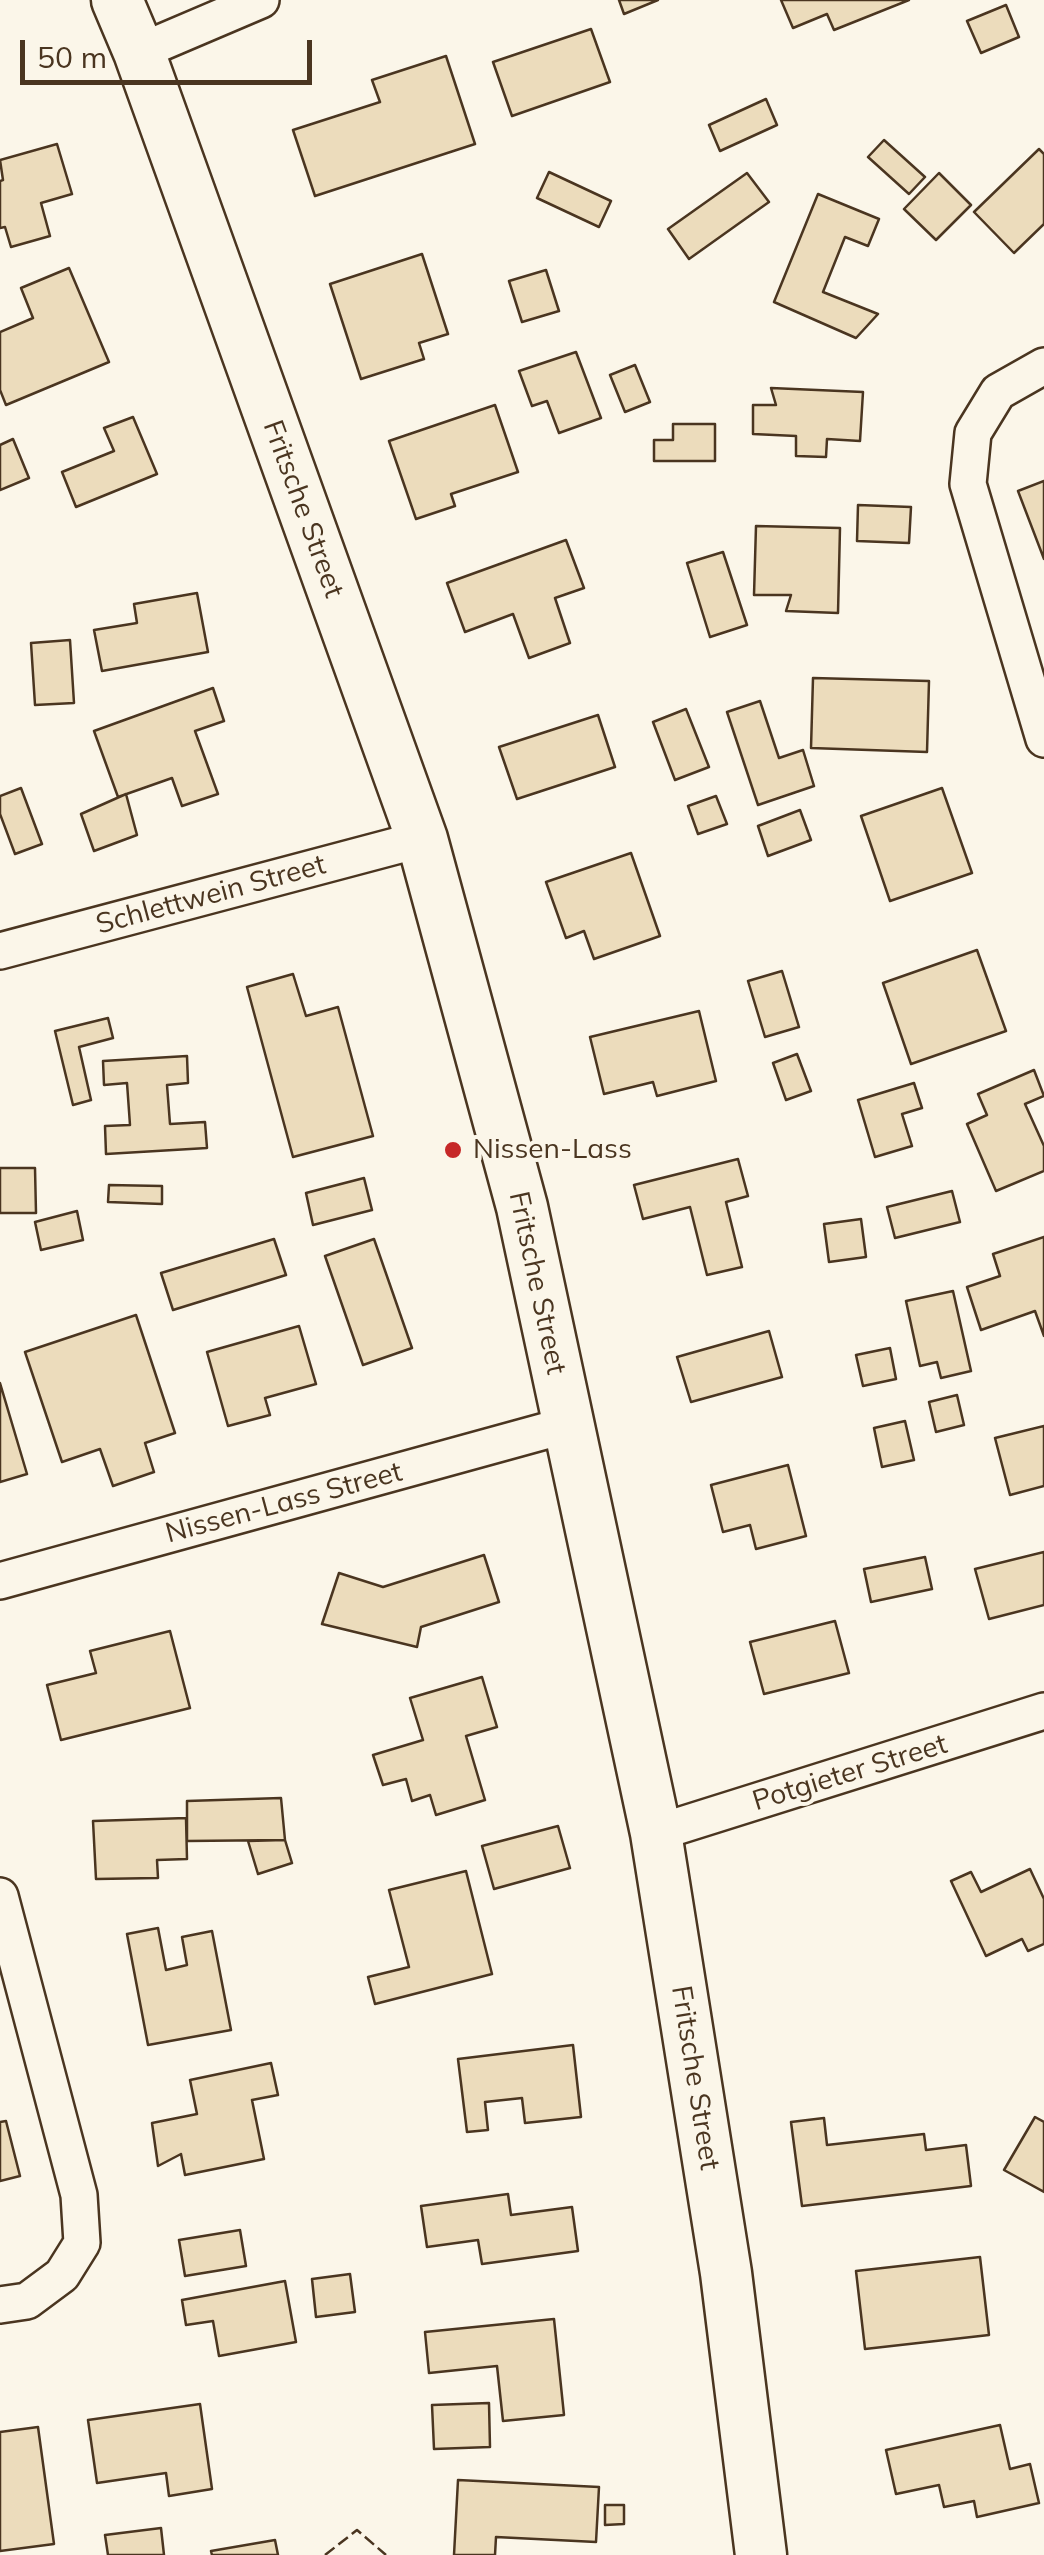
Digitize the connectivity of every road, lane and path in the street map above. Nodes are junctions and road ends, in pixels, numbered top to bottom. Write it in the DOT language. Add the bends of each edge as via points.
graph roads {
  1 [pos="117,0"];
  2 [pos="261,0"];
  3 [pos="139,52"];
  4 [pos="1044,366"];
  5 [pos="1044,740"];
  6 [pos="422,839"];
  7 [pos="0,951"];
  8 [pos="568,1425"];
  9 [pos="0,1581"];
  10 [pos="1044,1711"];
  11 [pos="656,1833"];
  12 [pos="0,1896"];
  13 [pos="0,2305"];
  14 [pos="760,2555"];
  1 -- 3 [label="street, Fritsche Street"];
  2 -- 3 [label="street"];
  3 -- 6 [label="street, Fritsche Street"];
  4 -- 5 [label="street" via="998,392 973,434 968,484"];
  6 -- 7 [label="street, Schlettwein Street"];
  6 -- 8 [label="street, Fritsche Street" via="522,1208"];
  8 -- 9 [label="street, Nissen-Lass Street"];
  8 -- 11 [label="street, Fritsche Street"];
  10 -- 11 [label="street, Potgieter Street"];
  11 -- 14 [label="street, Fritsche Street" via="726,2273"];
  12 -- 13 [label="street" via="78,2195 82,2244 62,2275 27,2301"];
}
